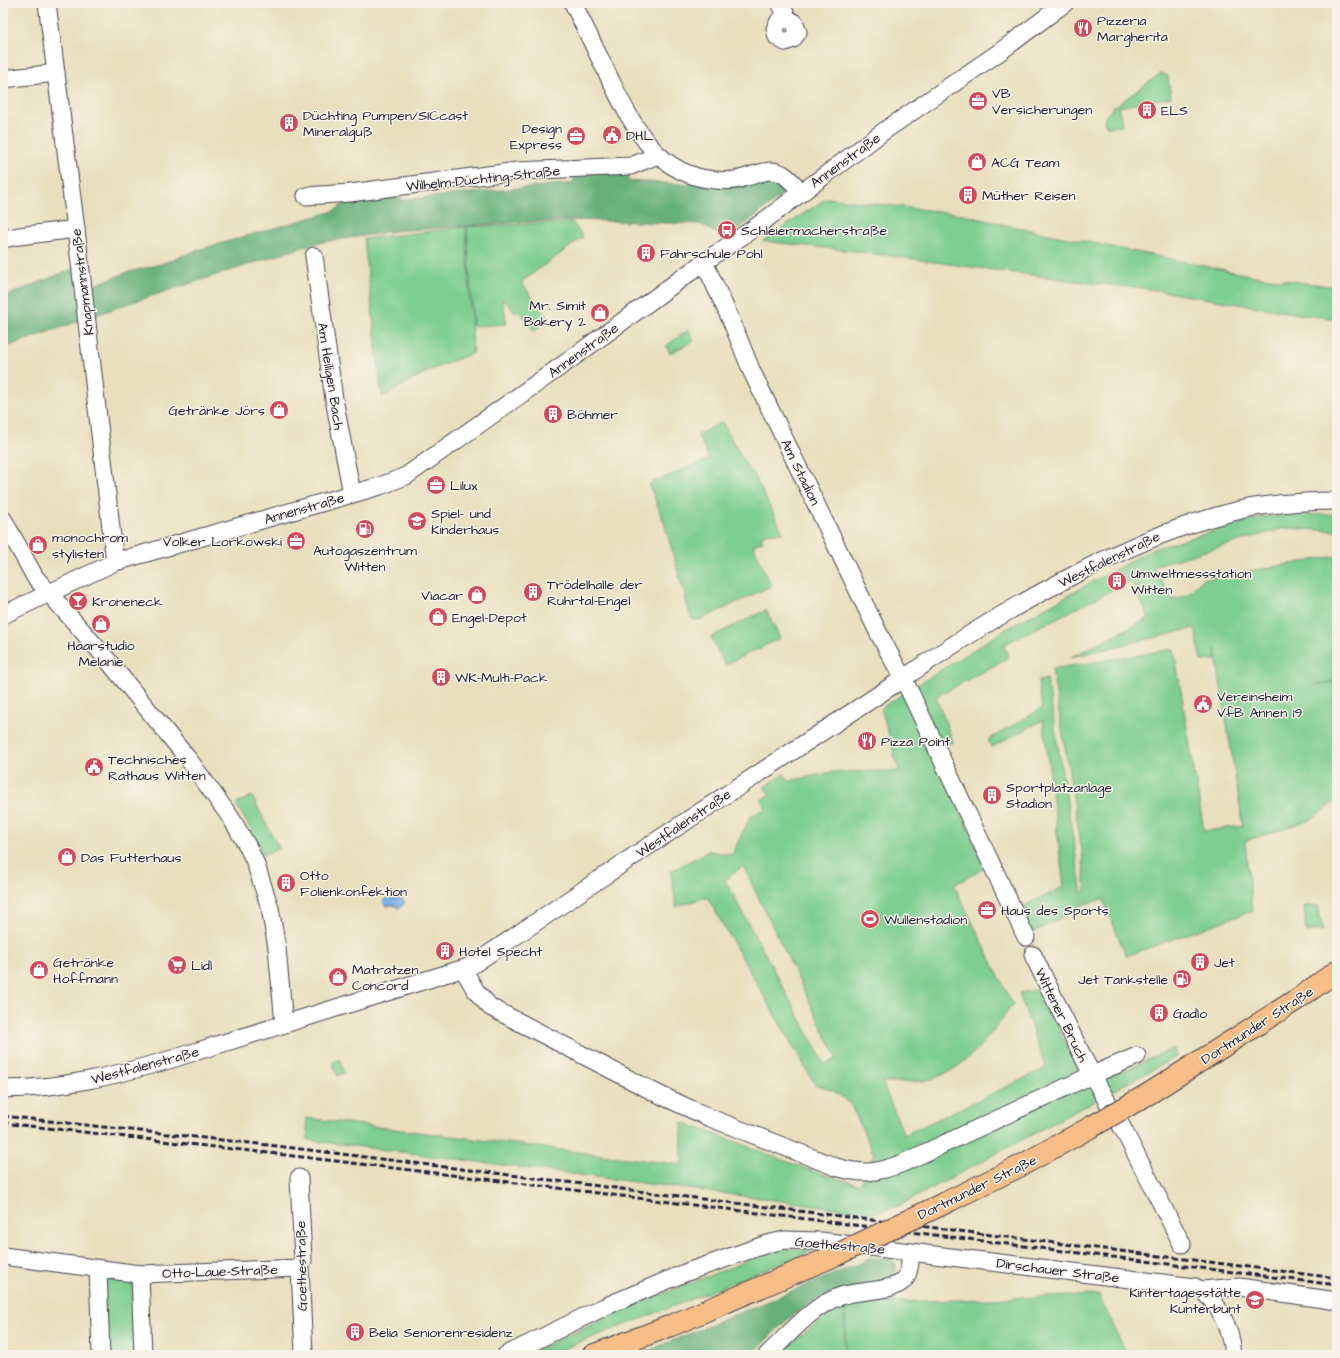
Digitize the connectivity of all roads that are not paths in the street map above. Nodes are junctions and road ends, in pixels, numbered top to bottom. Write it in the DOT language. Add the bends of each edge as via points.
graph roads {
  1 [pos="47,3"];
  2 [pos="573,3"];
  3 [pos="780,3"];
  4 [pos="1065,3"];
  5 [pos="788,19"];
  6 [pos="56,73"];
  7 [pos="3,79"];
  8 [pos="658,155"];
  9 [pos="801,192"];
  10 [pos="306,196"];
  11 [pos="76,229"];
  12 [pos="3,239"];
  13 [pos="314,256"];
  14 [pos="704,262"];
  15 [pos="352,494"];
  16 [pos="1337,501"];
  17 [pos="3,519"];
  18 [pos="115,562"];
  19 [pos="49,594"];
  20 [pos="3,615"];
  21 [pos="904,678"];
  22 [pos="1026,937"];
  23 [pos="1033,955"];
  24 [pos="463,969"];
  25 [pos="1337,971"];
  26 [pos="284,1024"];
  27 [pos="1137,1056"];
  28 [pos="1095,1080"];
  29 [pos="3,1089"];
  30 [pos="299,1178"];
  31 [pos="1182,1244"];
  32 [pos="911,1252"];
  33 [pos="3,1256"];
  34 [pos="300,1268"];
  35 [pos="98,1269"];
  36 [pos="140,1274"];
  37 [pos="1201,1290"];
  38 [pos="1337,1301"];
  39 [pos="102,1355"];
  40 [pos="142,1355"];
  41 [pos="304,1355"];
  42 [pos="506,1355"];
  43 [pos="593,1355"];
  44 [pos="767,1355"];
  45 [pos="1233,1355"];
  1 -- 6 [label="street, Knapmannstraße"];
  2 -- 8 [label="street" via="628,116"];
  3 -- 5 [label="street"];
  4 -- 9 [label="street, Annenstraße"];
  6 -- 7 [label="street"];
  6 -- 11 [label="street, Knapmannstraße"];
  8 -- 9 [label="street" via="683,172 710,180 736,180 763,171 776,172 787,177"];
  8 -- 10 [label="street, Wilhelm-Düchting-Straße" via="631,166 517,171 350,193"];
  9 -- 14 [label="street, Annenstraße"];
  11 -- 12 [label="street"];
  11 -- 18 [label="street, Knapmannstraße"];
  13 -- 15 [label="street, Am Heiligen Bach" via="334,399"];
  14 -- 15 [label="street, Annenstraße" via="406,476"];
  14 -- 21 [label="street, Am Stadion" via="752,372 878,632"];
  15 -- 18 [label="street, Annenstraße"];
  16 -- 21 [label="street, Westfalenstraße" via="1254,507 1161,534 1110,556 1022,603 938,654"];
  17 -- 19 [label="street" via="35,577"];
  18 -- 19 [label="street, Annenstraße"];
  19 -- 20 [label="street, Annenstraße"];
  19 -- 26 [label="street" via="105,657 189,760 239,830 255,862 270,908"];
  21 -- 22 [label="street"];
  21 -- 24 [label="street, Westfalenstraße" via="478,962"];
  23 -- 28 [label="street, Wittener Bruch"];
  24 -- 26 [label="street, Westfalenstraße"];
  24 -- 28 [label="street" via="476,991 490,1007 708,1117 849,1171 877,1172 903,1163"];
  25 -- 43 [label="main road, Dortmunder Straße, bridge" via="1150,1093 1020,1166 836,1255"];
  26 -- 29 [label="street, Westfalenstraße" via="122,1074 38,1088"];
  27 -- 28 [label="street, Wittener Bruch"];
  28 -- 31 [label="street, Wittener Bruch"];
  30 -- 34 [label="street, Goethestraße" via="303,1260"];
  32 -- 37 [label="street, Dirschauer Straße" via="1195,1287"];
  32 -- 42 [label="street, Goethestraße" via="821,1241 784,1240 767,1244 687,1272 604,1307"];
  32 -- 44 [label="street" via="904,1281 893,1287 842,1295 822,1305"];
  33 -- 35 [label="street, Otto-Laue-Straße"];
  34 -- 36 [label="street, Otto-Laue-Straße"];
  34 -- 41 [label="street, Goethestraße"];
  35 -- 36 [label="street, Otto-Laue-Straße"];
  35 -- 39 [label="street"];
  36 -- 40 [label="street"];
  37 -- 38 [label="street, Dirschauer Straße" via="1239,1287"];
  37 -- 45 [label="street" via="1221,1314 1230,1337"];
}
